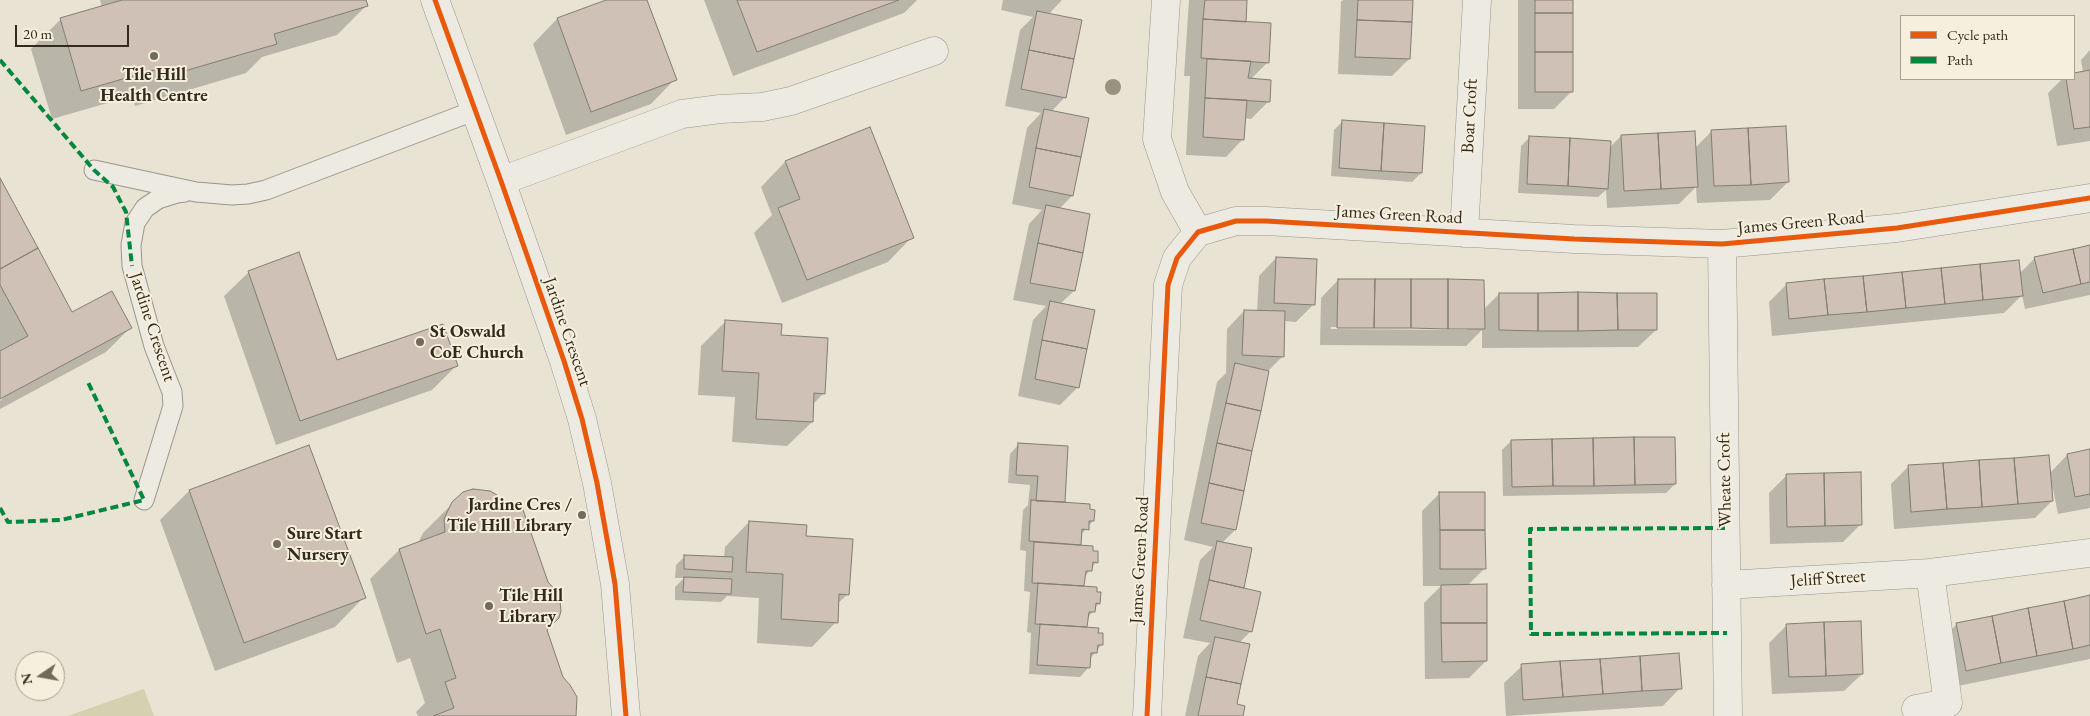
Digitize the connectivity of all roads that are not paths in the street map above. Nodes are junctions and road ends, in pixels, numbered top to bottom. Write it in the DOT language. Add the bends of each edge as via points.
graph roads {
  1 [pos="435,0"];
  2 [pos="1166,0"];
  3 [pos="1477,0"];
  4 [pos="934,51"];
  5 [pos="476,110"];
  6 [pos="94,170"];
  7 [pos="501,181"];
  8 [pos="196,192"];
  9 [pos="2090,198"];
  10 [pos="1198,232"];
  11 [pos="1464,233"];
  12 [pos="1722,244"];
  13 [pos="144,500"];
  14 [pos="2090,553"];
  15 [pos="1930,573"];
  16 [pos="1726,585"];
  17 [pos="1916,709"];
  18 [pos="626,716"];
  19 [pos="1147,716"];
  20 [pos="1728,716"];
  1 -- 5 [label="street, Jardine Crescent"];
  2 -- 10 [label="street" via="1157,139 1175,192"];
  3 -- 11 [label="street, Boar Croft"];
  4 -- 7 [label="street" via="791,101 762,107 682,114"];
  5 -- 7 [label="street, Jardine Crescent"];
  5 -- 8 [label="lane, Jardine Crescent" via="266,190 232,195"];
  6 -- 8 [label="lane, Jardine Crescent"];
  7 -- 18 [label="street, Jardine Crescent" via="564,361 597,483 615,584"];
  8 -- 13 [label="lane, Jardine Crescent" via="177,192 145,208 135,223 131,245 132,266 154,346 172,392 173,406"];
  9 -- 12 [label="street, James Green Road" via="1897,228"];
  10 -- 11 [label="street, James Green Road" via="1236,221 1266,221"];
  10 -- 19 [label="street, James Green Road" via="1177,258 1168,285"];
  11 -- 12 [label="street, James Green Road"];
  12 -- 16 [label="street, Wheate Croft"];
  14 -- 15 [label="street, Jeliff Street"];
  15 -- 16 [label="street, Jeliff Street"];
  15 -- 17 [label="street" via="1948,703"];
  16 -- 20 [label="street, Wheate Croft"];
}
